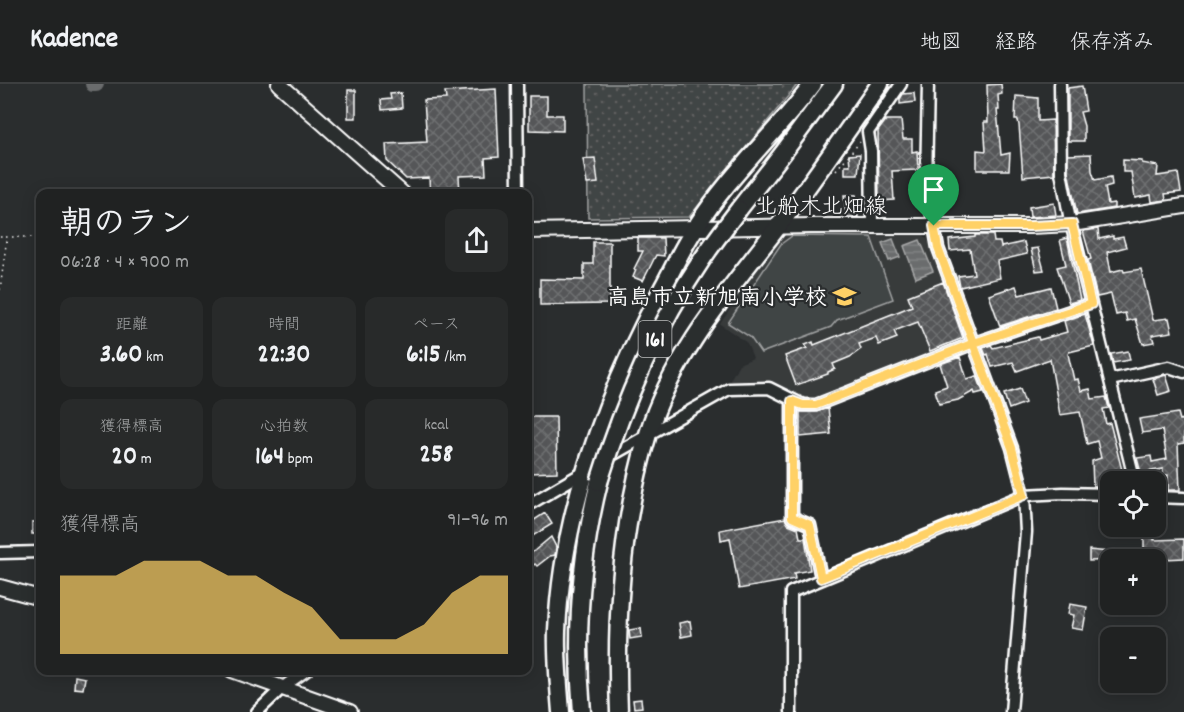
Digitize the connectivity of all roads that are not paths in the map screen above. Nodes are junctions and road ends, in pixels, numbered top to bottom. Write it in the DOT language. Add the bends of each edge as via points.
graph roads {
  1 [pos="279,84"];
  2 [pos="517,84"];
  3 [pos="813,84"];
  4 [pos="834,84"];
  5 [pos="880,84"];
  6 [pos="901,84"];
  7 [pos="928,84"];
  8 [pos="1060,84"];
  9 [pos="397,189"];
  10 [pos="518,189"];
  11 [pos="1184,206"];
  12 [pos="1072,224"];
  13 [pos="778,226"];
  14 [pos="872,226"];
  15 [pos="934,226"];
  16 [pos="695,228"];
  17 [pos="532,231"];
  18 [pos="1091,304"];
  19 [pos="974,343"];
  20 [pos="1184,372"];
  21 [pos="1110,380"];
  22 [pos="792,401"];
  23 [pos="648,433"];
  24 [pos="585,471"];
  25 [pos="1133,471"];
  26 [pos="1100,494"];
  27 [pos="1024,495"];
  28 [pos="1166,497"];
  29 [pos="1184,498"];
  30 [pos="532,504"];
  31 [pos="36,552"];
  32 [pos="0,553"];
  33 [pos="821,578"];
  34 [pos="0,587"];
  35 [pos="36,597"];
  36 [pos="247,675"];
  37 [pos="300,675"];
  38 [pos="283,687"];
  39 [pos="257,712"];
  40 [pos="350,712"];
  41 [pos="561,712"];
  42 [pos="582,712"];
  43 [pos="619,712"];
  44 [pos="791,712"];
  45 [pos="1011,712"];
  1 -- 9 [label="main road"];
  2 -- 10 [label="street"];
  3 -- 16 [label="highway" via="732,178"];
  4 -- 42 [label="highway, 161, bridge" via="701,261 654,340 626,402 588,529 579,598"];
  5 -- 13 [label="highway"];
  6 -- 14 [label="street" via="868,132"];
  7 -- 15 [label="street" via="926,182"];
  8 -- 12 [label="street" via="1061,172"];
  11 -- 12 [label="main road, 北船木北畑線"];
  12 -- 15 [label="main road, 北船木北畑線"];
  12 -- 18 [label="street"];
  13 -- 14 [label="main road, 北船木北畑線"];
  13 -- 16 [label="main road, 北船木北畑線"];
  13 -- 23 [label="highway" via="735,280 684,356"];
  14 -- 15 [label="main road, 北船木北畑線"];
  15 -- 19 [label="street" via="938,248"];
  16 -- 17 [label="main road, 北船木北畑線"];
  16 -- 24 [label="highway" via="641,328"];
  18 -- 19 [label="street"];
  18 -- 21 [label="street"];
  19 -- 22 [label="street" via="816,405"];
  19 -- 27 [label="street" via="1012,448"];
  20 -- 21 [label="street" via="1169,367"];
  21 -- 25 [label="street"];
  22 -- 23 [label="street" via="769,388 729,389"];
  22 -- 33 [label="street" via="792,517 810,525"];
  23 -- 24 [label="street"];
  23 -- 43 [label="highway" via="623,556 618,611"];
  24 -- 30 [label="street"];
  24 -- 41 [label="highway" via="560,602 557,662"];
  26 -- 27 [label="street"];
  27 -- 33 [label="street"];
  27 -- 45 [label="street" via="1026,532"];
  28 -- 29 [label="street"];
  31 -- 32 [label="street"];
  33 -- 44 [label="street" via="791,592"];
  34 -- 35 [label="main road"];
  36 -- 38 [label="main road"];
  37 -- 38 [label="street"];
  38 -- 39 [label="street"];
  38 -- 40 [label="main road"];
}
